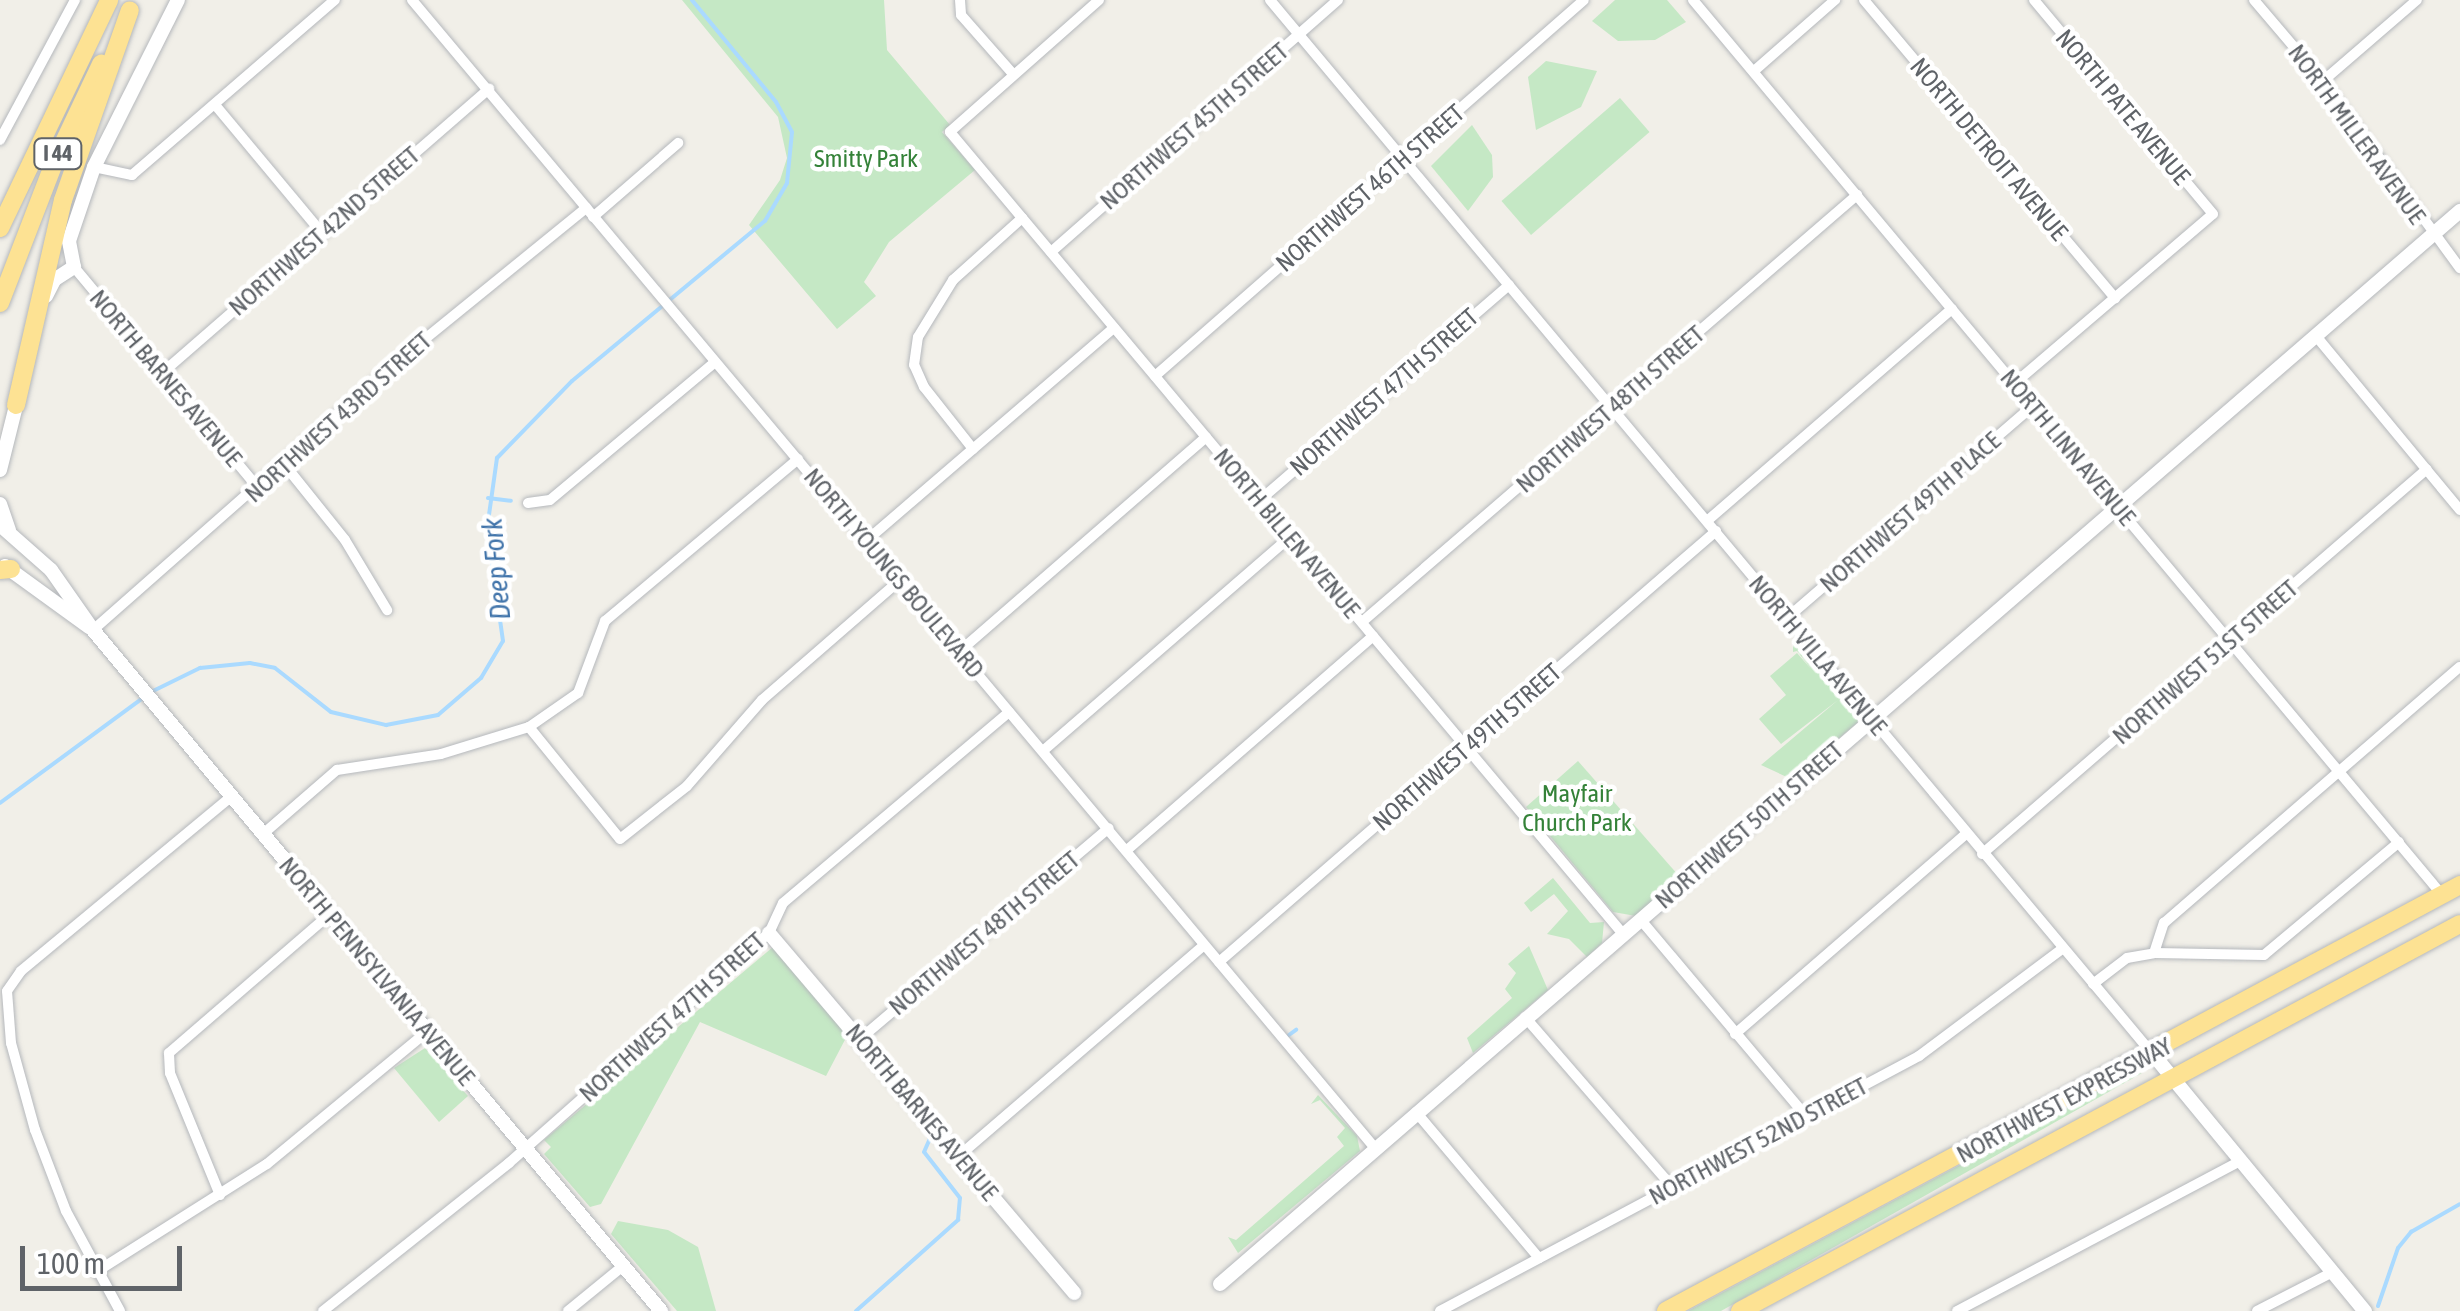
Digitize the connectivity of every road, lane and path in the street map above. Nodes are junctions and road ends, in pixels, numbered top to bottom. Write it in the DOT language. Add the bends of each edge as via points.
graph roads {
  1 [pos="75,0"];
  2 [pos="109,0"];
  3 [pos="178,0"];
  4 [pos="335,0"];
  5 [pos="412,0"];
  6 [pos="960,0"];
  7 [pos="1099,0"];
  8 [pos="1270,0"];
  9 [pos="1338,0"];
  10 [pos="1584,0"];
  11 [pos="1694,0"];
  12 [pos="1835,0"];
  13 [pos="1864,0"];
  14 [pos="2034,0"];
  15 [pos="2254,0"];
  16 [pos="2417,0"];
  17 [pos="133,5"];
  18 [pos="1299,34"];
  19 [pos="1754,71"];
  20 [pos="1013,74"];
  21 [pos="2323,81"];
  22 [pos="489,89"];
  23 [pos="216,106"];
  24 [pos="0,140"];
  25 [pos="678,142"];
  26 [pos="1403,159"];
  27 [pos="26,165"];
  28 [pos="94,167"];
  29 [pos="1857,195"];
  30 [pos="0,204"];
  31 [pos="589,212"];
  32 [pos="2460,212"];
  33 [pos="1022,218"];
  34 [pos="0,228"];
  35 [pos="320,231"];
  36 [pos="2432,236"];
  37 [pos="1051,252"];
  38 [pos="74,267"];
  39 [pos="2460,268"];
  40 [pos="1509,285"];
  41 [pos="2114,298"];
  42 [pos="0,303"];
  43 [pos="1952,309"];
  44 [pos="1114,328"];
  45 [pos="2316,336"];
  46 [pos="714,362"];
  47 [pos="161,374"];
  48 [pos="1155,376"];
  49 [pos="2015,383"];
  50 [pos="16,405"];
  51 [pos="2033,406"];
  52 [pos="1612,408"];
  53 [pos="1206,437"];
  54 [pos="973,449"];
  55 [pos="798,459"];
  56 [pos="284,464"];
  57 [pos="0,470"];
  58 [pos="2426,470"];
  59 [pos="258,488"];
  60 [pos="1260,500"];
  61 [pos="528,503"];
  62 [pos="0,504"];
  63 [pos="2118,506"];
  64 [pos="2460,510"];
  65 [pos="1707,521"];
  66 [pos="4,528"];
  67 [pos="1716,532"];
  68 [pos="1290,537"];
  69 [pos="866,541"];
  70 [pos="4,568"];
  71 [pos="899,581"];
  72 [pos="387,610"];
  73 [pos="1787,618"];
  74 [pos="1362,622"];
  75 [pos="93,630"];
  76 [pos="1373,636"];
  77 [pos="2230,640"];
  78 [pos="960,651"];
  79 [pos="2460,667"];
  80 [pos="1009,712"];
  81 [pos="1871,719"];
  82 [pos="530,727"];
  83 [pos="1466,747"];
  84 [pos="1044,750"];
  85 [pos="2340,771"];
  86 [pos="232,796"];
  87 [pos="1109,828"];
  88 [pos="263,834"];
  89 [pos="1966,834"];
  90 [pos="2399,842"];
  91 [pos="1127,850"];
  92 [pos="1982,854"];
  93 [pos="2460,885"];
  94 [pos="2442,895"];
  95 [pos="330,914"];
  96 [pos="1640,920"];
  97 [pos="2460,924"];
  98 [pos="769,933"];
  99 [pos="1623,934"];
  100 [pos="1204,944"];
  101 [pos="2062,950"];
  102 [pos="2154,954"];
  103 [pos="1218,962"];
  104 [pos="2093,984"];
  105 [pos="1525,1017"];
  106 [pos="428,1032"];
  107 [pos="1735,1034"];
  108 [pos="860,1039"];
  109 [pos="2152,1053"];
  110 [pos="2174,1077"];
  111 [pos="1416,1112"];
  112 [pos="1806,1116"];
  113 [pos="525,1148"];
  114 [pos="1374,1148"];
  115 [pos="960,1155"];
  116 [pos="2240,1162"];
  117 [pos="1672,1188"];
  118 [pos="220,1195"];
  119 [pos="1539,1258"];
  120 [pos="624,1266"];
  121 [pos="96,1272"];
  122 [pos="2333,1272"];
  123 [pos="1220,1284"];
  124 [pos="1074,1293"];
  125 [pos="2364,1310"];
  126 [pos="120,1311"];
  127 [pos="323,1311"];
  128 [pos="568,1311"];
  129 [pos="661,1311"];
  130 [pos="1440,1311"];
  131 [pos="1666,1311"];
  132 [pos="1740,1311"];
  133 [pos="1957,1311"];
  134 [pos="2258,1311"];
  1 -- 24 [label="street"];
  2 -- 27 [label="highway, I 44"];
  3 -- 28 [label="street"];
  4 -- 23 [label="street"];
  5 -- 22 [label="street, NORTH YOUNGS BOULEVARD"];
  6 -- 20 [label="street" via="962,15"];
  7 -- 20 [label="street"];
  8 -- 18 [label="street, NORTH VILLA AVENUE"];
  9 -- 18 [label="street, NORTHWEST 45TH STREET"];
  10 -- 26 [label="street, NORTHWEST 46TH STREET"];
  11 -- 19 [label="street, NORTH LINN AVENUE"];
  12 -- 19 [label="street"];
  13 -- 41 [label="street, NORTH DETROIT AVENUE"];
  14 -- 41 [label="street, NORTH PATE AVENUE" via="2213,214"];
  15 -- 21 [label="street, NORTH MILLER AVENUE"];
  16 -- 21 [label="street"];
  17 -- 42 [label="highway, I 44" via="54,163"];
  17 -- 50 [label="highway" via="56,228"];
  18 -- 26 [label="street, NORTH VILLA AVENUE"];
  18 -- 37 [label="street, NORTHWEST 45TH STREET"];
  19 -- 29 [label="street, NORTH LINN AVENUE"];
  20 -- 33 [label="street, NORTH BILLEN AVENUE" via="950,132"];
  21 -- 36 [label="street, NORTH MILLER AVENUE"];
  22 -- 31 [label="street, NORTH YOUNGS BOULEVARD"];
  22 -- 35 [label="street, NORTHWEST 42ND STREET"];
  23 -- 28 [label="street" via="132,175"];
  23 -- 35 [label="street"];
  25 -- 31 [label="street, NORTHWEST 43RD STREET"];
  26 -- 40 [label="street, NORTH VILLA AVENUE"];
  26 -- 48 [label="street, NORTHWEST 46TH STREET"];
  27 -- 30 [label="highway"];
  27 -- 34 [label="highway, I 44"];
  28 -- 38 [label="street" via="69,241"];
  29 -- 43 [label="street, NORTH LINN AVENUE"];
  29 -- 52 [label="street, NORTHWEST 48TH STREET"];
  31 -- 46 [label="street, NORTH YOUNGS BOULEVARD"];
  31 -- 56 [label="street, NORTHWEST 43RD STREET" via="404,356"];
  32 -- 36 [label="street, NORTHWEST 50TH STREET"];
  33 -- 37 [label="street, NORTH BILLEN AVENUE"];
  33 -- 54 [label="street" via="954,280 918,337 914,365 924,386"];
  35 -- 47 [label="street, NORTHWEST 42ND STREET"];
  36 -- 39 [label="street, NORTH MILLER AVENUE"];
  36 -- 45 [label="street, NORTHWEST 50TH STREET"];
  37 -- 44 [label="street, NORTH BILLEN AVENUE"];
  38 -- 47 [label="street, NORTH BARNES AVENUE"];
  38 -- 50 [label="street" via="49,287"];
  40 -- 52 [label="street, NORTH VILLA AVENUE"];
  40 -- 60 [label="street, NORTHWEST 47TH STREET"];
  41 -- 49 [label="street"];
  43 -- 49 [label="street, NORTH LINN AVENUE"];
  43 -- 65 [label="street"];
  44 -- 48 [label="street, NORTH BILLEN AVENUE"];
  44 -- 54 [label="street"];
  45 -- 58 [label="street"];
  45 -- 63 [label="street, NORTHWEST 50TH STREET"];
  46 -- 55 [label="street, NORTH YOUNGS BOULEVARD"];
  46 -- 61 [label="street" via="550,500"];
  47 -- 59 [label="street, NORTH BARNES AVENUE"];
  48 -- 53 [label="street, NORTH BILLEN AVENUE"];
  49 -- 51 [label="street, NORTH LINN AVENUE"];
  50 -- 57 [label="street"];
  51 -- 63 [label="street, NORTH LINN AVENUE"];
  51 -- 73 [label="street, NORTHWEST 49TH PLACE"];
  52 -- 65 [label="street, NORTH VILLA AVENUE"];
  52 -- 74 [label="street, NORTHWEST 48TH STREET"];
  53 -- 60 [label="street, NORTH BILLEN AVENUE"];
  53 -- 78 [label="street"];
  54 -- 69 [label="street"];
  55 -- 69 [label="street, NORTH YOUNGS BOULEVARD"];
  55 -- 82 [label="street" via="605,621 578,693"];
  56 -- 59 [label="street, NORTHWEST 43RD STREET"];
  56 -- 72 [label="street" via="345,540"];
  58 -- 64 [label="street"];
  58 -- 77 [label="street, NORTHWEST 51ST STREET"];
  59 -- 75 [label="street, NORTHWEST 43RD STREET"];
  60 -- 68 [label="street, NORTH BILLEN AVENUE"];
  62 -- 66 [label="street"];
  63 -- 77 [label="street, NORTH LINN AVENUE"];
  63 -- 81 [label="street, NORTHWEST 50TH STREET"];
  65 -- 67 [label="street, NORTH VILLA AVENUE"];
  66 -- 75 [label="street, NORTH PENNSYLVANIA AVENUE" via="62,584"];
  67 -- 73 [label="street, NORTH VILLA AVENUE"];
  67 -- 83 [label="street, NORTHWEST 49TH STREET"];
  68 -- 74 [label="street, NORTH BILLEN AVENUE"];
  68 -- 84 [label="street"];
  69 -- 71 [label="street, NORTH YOUNGS BOULEVARD"];
  70 -- 75 [label="street, NORTH PENNSYLVANIA AVENUE"];
  71 -- 78 [label="street, NORTH YOUNGS BOULEVARD"];
  71 -- 82 [label="street" via="762,700 687,786 620,839"];
  73 -- 81 [label="street, NORTH VILLA AVENUE"];
  74 -- 76 [label="street, NORTH BILLEN AVENUE"];
  75 -- 86 [label="street, NORTH PENNSYLVANIA AVENUE"];
  76 -- 83 [label="street, NORTH BILLEN AVENUE"];
  76 -- 91 [label="street"];
  77 -- 85 [label="street, NORTH LINN AVENUE"];
  77 -- 92 [label="street, NORTHWEST 51ST STREET"];
  78 -- 80 [label="street, NORTH YOUNGS BOULEVARD"];
  79 -- 85 [label="street"];
  80 -- 84 [label="street, NORTH YOUNGS BOULEVARD"];
  80 -- 98 [label="street, NORTHWEST 47TH STREET" via="784,903"];
  81 -- 89 [label="street, NORTH VILLA AVENUE"];
  81 -- 96 [label="street, NORTHWEST 50TH STREET"];
  82 -- 88 [label="street" via="441,754 337,770"];
  83 -- 99 [label="street, NORTH BILLEN AVENUE"];
  83 -- 103 [label="street, NORTHWEST 49TH STREET"];
  84 -- 87 [label="street, NORTH YOUNGS BOULEVARD"];
  85 -- 90 [label="street, NORTH LINN AVENUE"];
  85 -- 102 [label="street" via="2164,923"];
  86 -- 88 [label="street, NORTH PENNSYLVANIA AVENUE"];
  86 -- 121 [label="street" via="21,972 5,1003 35,1130"];
  87 -- 91 [label="street, NORTH YOUNGS BOULEVARD"];
  87 -- 108 [label="street, NORTHWEST 48TH STREET"];
  88 -- 95 [label="street, NORTH PENNSYLVANIA AVENUE"];
  89 -- 92 [label="street, NORTH VILLA AVENUE"];
  89 -- 107 [label="street"];
  90 -- 94 [label="street, NORTH LINN AVENUE"];
  90 -- 102 [label="street" via="2264,954"];
  91 -- 100 [label="street, NORTH YOUNGS BOULEVARD"];
  92 -- 101 [label="street, NORTH VILLA AVENUE"];
  93 -- 94 [label="highway, NORTHWEST EXPRESSWAY"];
  94 -- 109 [label="highway, NORTHWEST EXPRESSWAY"];
  95 -- 106 [label="street, NORTH PENNSYLVANIA AVENUE"];
  95 -- 118 [label="street" via="169,1053 170,1073"];
  96 -- 99 [label="street, NORTHWEST 50TH STREET"];
  96 -- 107 [label="street"];
  97 -- 110 [label="highway, NORTHWEST EXPRESSWAY"];
  98 -- 108 [label="street, NORTH BARNES AVENUE"];
  98 -- 113 [label="street, NORTHWEST 47TH STREET"];
  99 -- 105 [label="street, NORTHWEST 50TH STREET"];
  100 -- 103 [label="street, NORTH YOUNGS BOULEVARD"];
  100 -- 115 [label="street"];
  101 -- 104 [label="street, NORTH VILLA AVENUE"];
  101 -- 112 [label="street, NORTHWEST 52ND STREET" via="1919,1056"];
  102 -- 104 [label="street" via="2127,958"];
  103 -- 114 [label="street, NORTH YOUNGS BOULEVARD"];
  104 -- 109 [label="street, NORTH VILLA AVENUE"];
  105 -- 111 [label="street, NORTHWEST 50TH STREET"];
  105 -- 117 [label="street"];
  106 -- 113 [label="street, NORTH PENNSYLVANIA AVENUE"];
  106 -- 118 [label="street"];
  107 -- 112 [label="street"];
  108 -- 115 [label="street, NORTH BARNES AVENUE"];
  109 -- 110 [label="street, NORTH VILLA AVENUE"];
  109 -- 131 [label="highway, NORTHWEST EXPRESSWAY"];
  110 -- 116 [label="street, NORTH VILLA AVENUE"];
  110 -- 132 [label="highway, NORTHWEST EXPRESSWAY"];
  111 -- 114 [label="street, NORTHWEST 50TH STREET"];
  111 -- 119 [label="street"];
  112 -- 117 [label="street, NORTHWEST 52ND STREET"];
  113 -- 120 [label="street, NORTH PENNSYLVANIA AVENUE"];
  113 -- 127 [label="street, NORTHWEST 47TH STREET"];
  114 -- 123 [label="street, NORTHWEST 50TH STREET"];
  115 -- 124 [label="street, NORTH BARNES AVENUE"];
  116 -- 122 [label="street, NORTH VILLA AVENUE"];
  116 -- 133 [label="street"];
  117 -- 119 [label="street, NORTHWEST 52ND STREET"];
  118 -- 121 [label="street"];
  119 -- 130 [label="street, NORTHWEST 52ND STREET"];
  120 -- 128 [label="street"];
  120 -- 129 [label="street, NORTH PENNSYLVANIA AVENUE"];
  121 -- 126 [label="street"];
  122 -- 125 [label="street, NORTH VILLA AVENUE"];
  122 -- 134 [label="street"];
}
